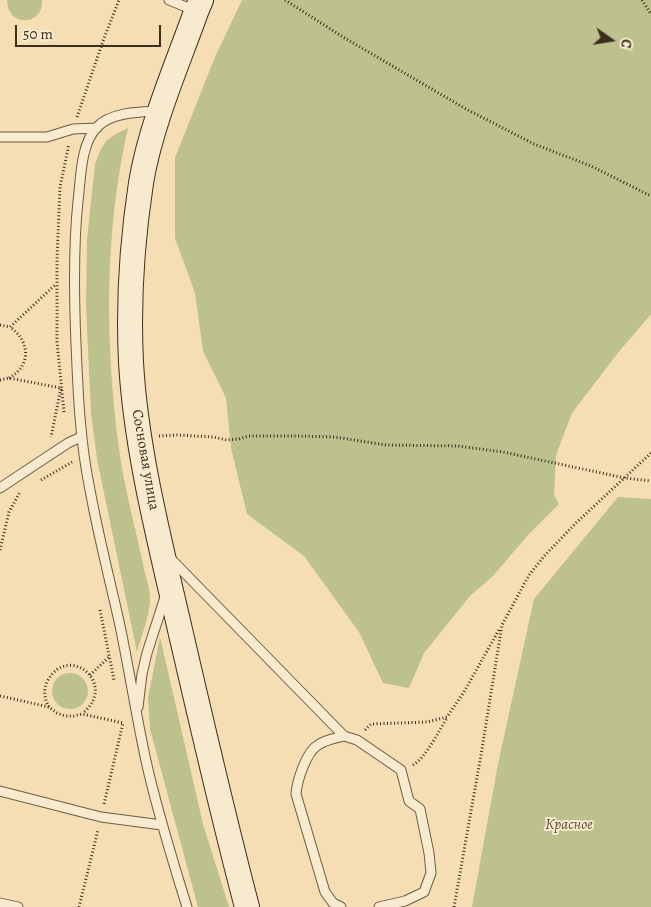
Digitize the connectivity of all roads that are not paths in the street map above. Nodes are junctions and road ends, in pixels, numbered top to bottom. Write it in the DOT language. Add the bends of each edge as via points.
graph roads {
  1 [pos="169,0"];
  2 [pos="200,4"];
  3 [pos="161,110"];
  4 [pos="97,128"];
  5 [pos="0,137"];
  6 [pos="81,437"];
  7 [pos="0,488"];
  8 [pos="162,550"];
  9 [pos="170,584"];
  10 [pos="137,715"];
  11 [pos="344,736"];
  12 [pos="0,791"];
  13 [pos="162,825"];
  14 [pos="0,903"];
  15 [pos="18,907"];
  16 [pos="187,907"];
  17 [pos="247,907"];
  18 [pos="341,907"];
  19 [pos="379,907"];
  1 -- 2 [label="lane"];
  2 -- 3 [label="street, Сосновая улица"];
  3 -- 4 [label="lane" via="118,116"];
  3 -- 8 [label="street, Сосновая улица" via="142,180 130,314 131,363 140,438"];
  4 -- 5 [label="lane" via="72,130 47,138"];
  4 -- 6 [label="lane" via="85,152 76,224 75,304"];
  6 -- 7 [label="lane"];
  6 -- 10 [label="lane" via="89,490"];
  8 -- 9 [label="street, Сосновая улица"];
  8 -- 11 [label="lane"];
  9 -- 10 [label="lane" via="144,667"];
  9 -- 17 [label="street, Сосновая улица"];
  10 -- 13 [label="lane"];
  11 -- 18 [label="lane" via="316,745 297,780 296,794 325,892 333,904"];
  11 -- 19 [label="lane" via="357,740 401,770 409,801 420,809 431,873 424,892 405,901"];
  12 -- 13 [label="lane" via="101,817"];
  13 -- 16 [label="lane"];
  14 -- 15 [label="lane"];
}
